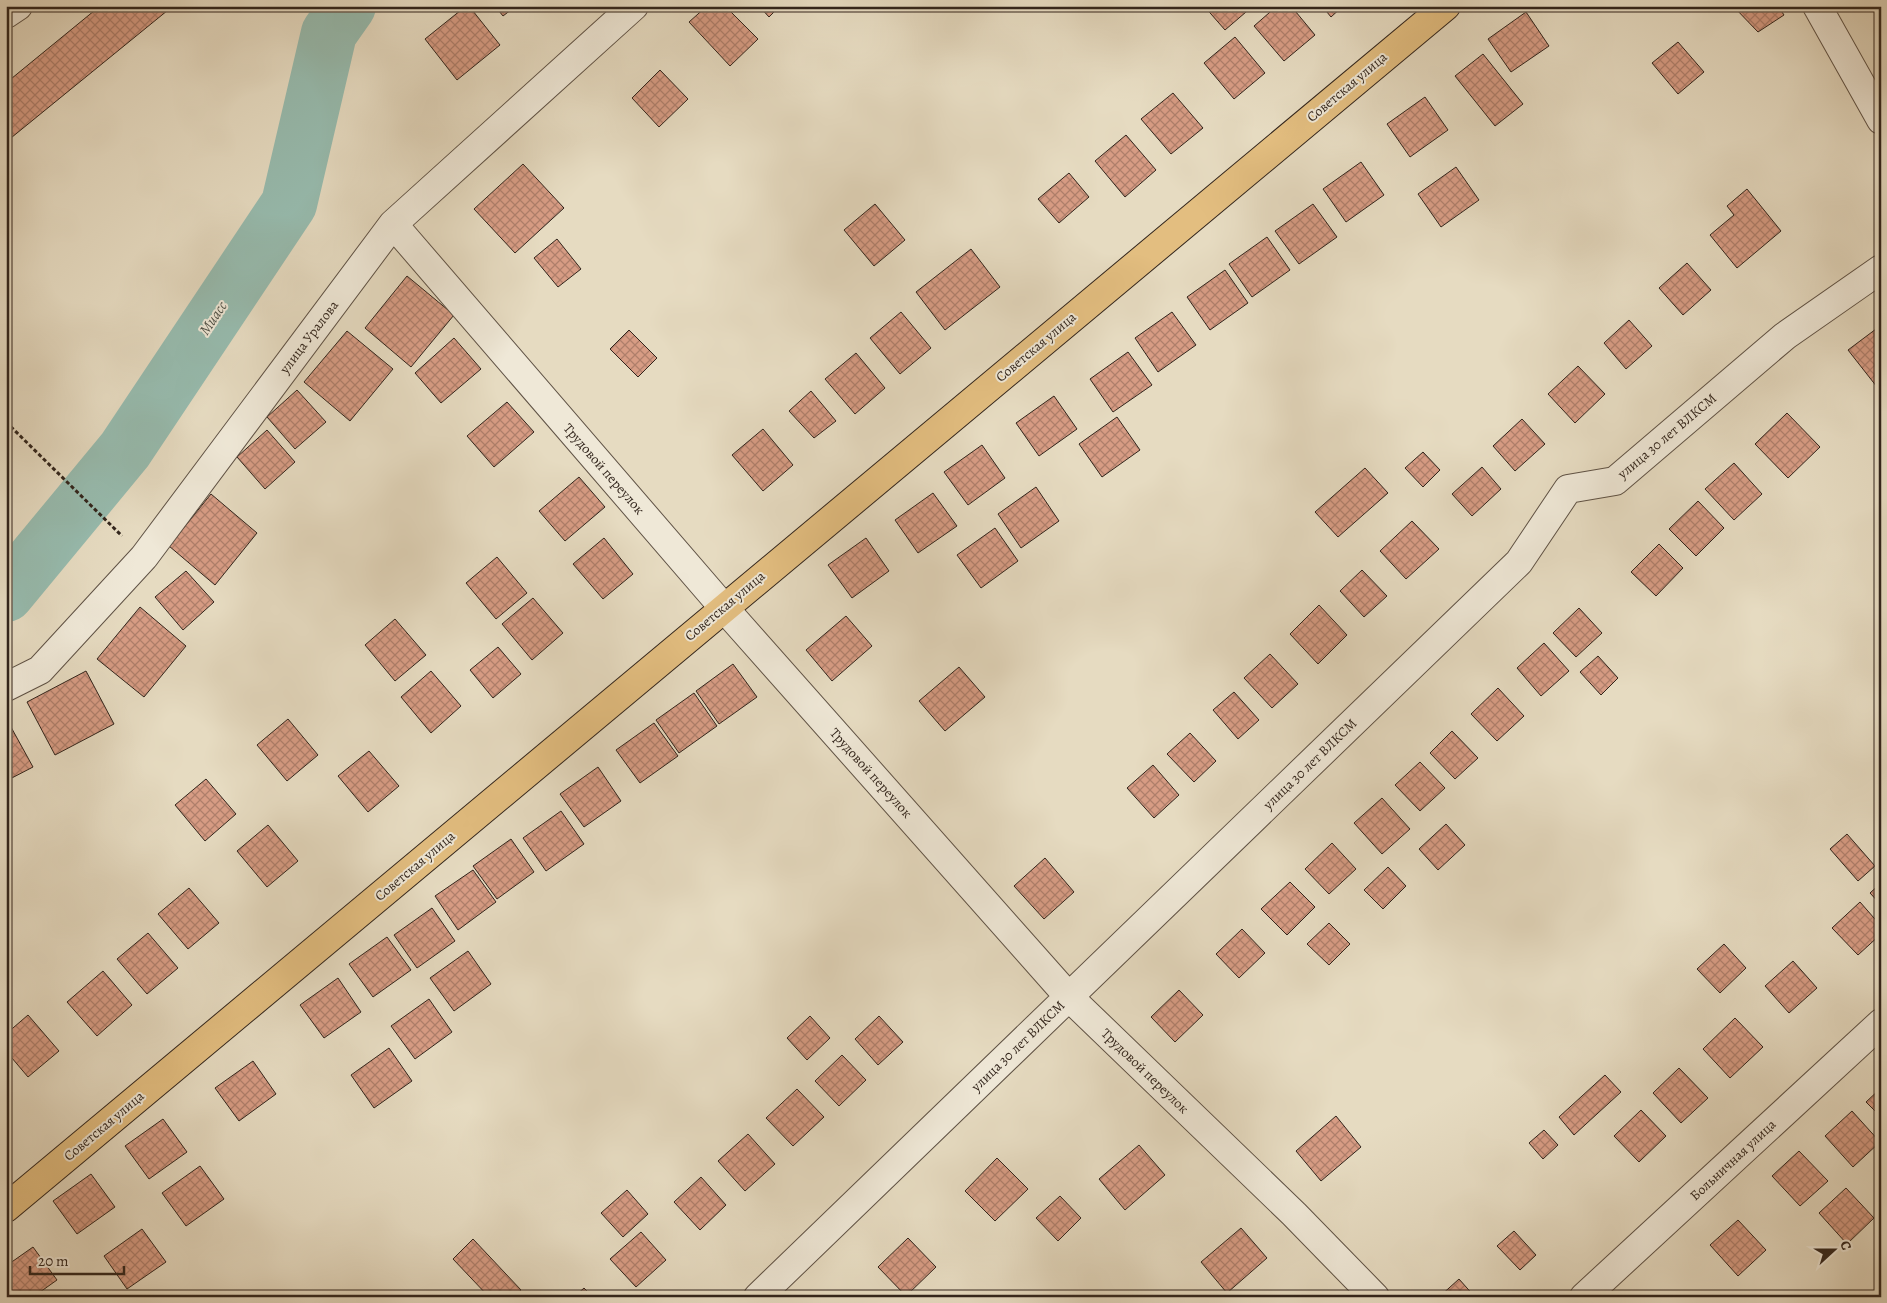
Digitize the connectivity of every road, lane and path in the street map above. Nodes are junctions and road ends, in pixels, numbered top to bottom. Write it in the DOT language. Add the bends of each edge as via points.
graph roads {
  1 [pos="18,6"];
  2 [pos="634,6"];
  3 [pos="1446,6"];
  4 [pos="1817,6"];
  5 [pos="6,14"];
  6 [pos="1881,120"];
  7 [pos="393,224"];
  8 [pos="1881,269"];
  9 [pos="6,422"];
  10 [pos="128,542"];
  11 [pos="724,608"];
  12 [pos="6,687"];
  13 [pos="1069,997"];
  14 [pos="1881,1023"];
  15 [pos="6,1208"];
  16 [pos="758,1297"];
  17 [pos="1375,1297"];
  18 [pos="1584,1297"];
  1 -- 5 [label="street"];
  2 -- 7 [label="street, улица Уралова"];
  3 -- 11 [label="main road, Советская улица"];
  4 -- 6 [label="street"];
  7 -- 11 [label="street, Трудовой переулок"];
  7 -- 12 [label="street, улица Уралова" via="144,557 40,670"];
  8 -- 13 [label="street, улица 30 лет ВЛКСМ" via="1785,336 1615,481 1568,489 1519,562"];
  9 -- 10 [label="path"];
  11 -- 13 [label="street, Трудовой переулок"];
  11 -- 15 [label="main road, Советская улица"];
  13 -- 16 [label="street, улица 30 лет ВЛКСМ"];
  13 -- 17 [label="street, Трудовой переулок" via="1294,1214"];
  14 -- 18 [label="street, Больничная улица"];
}
